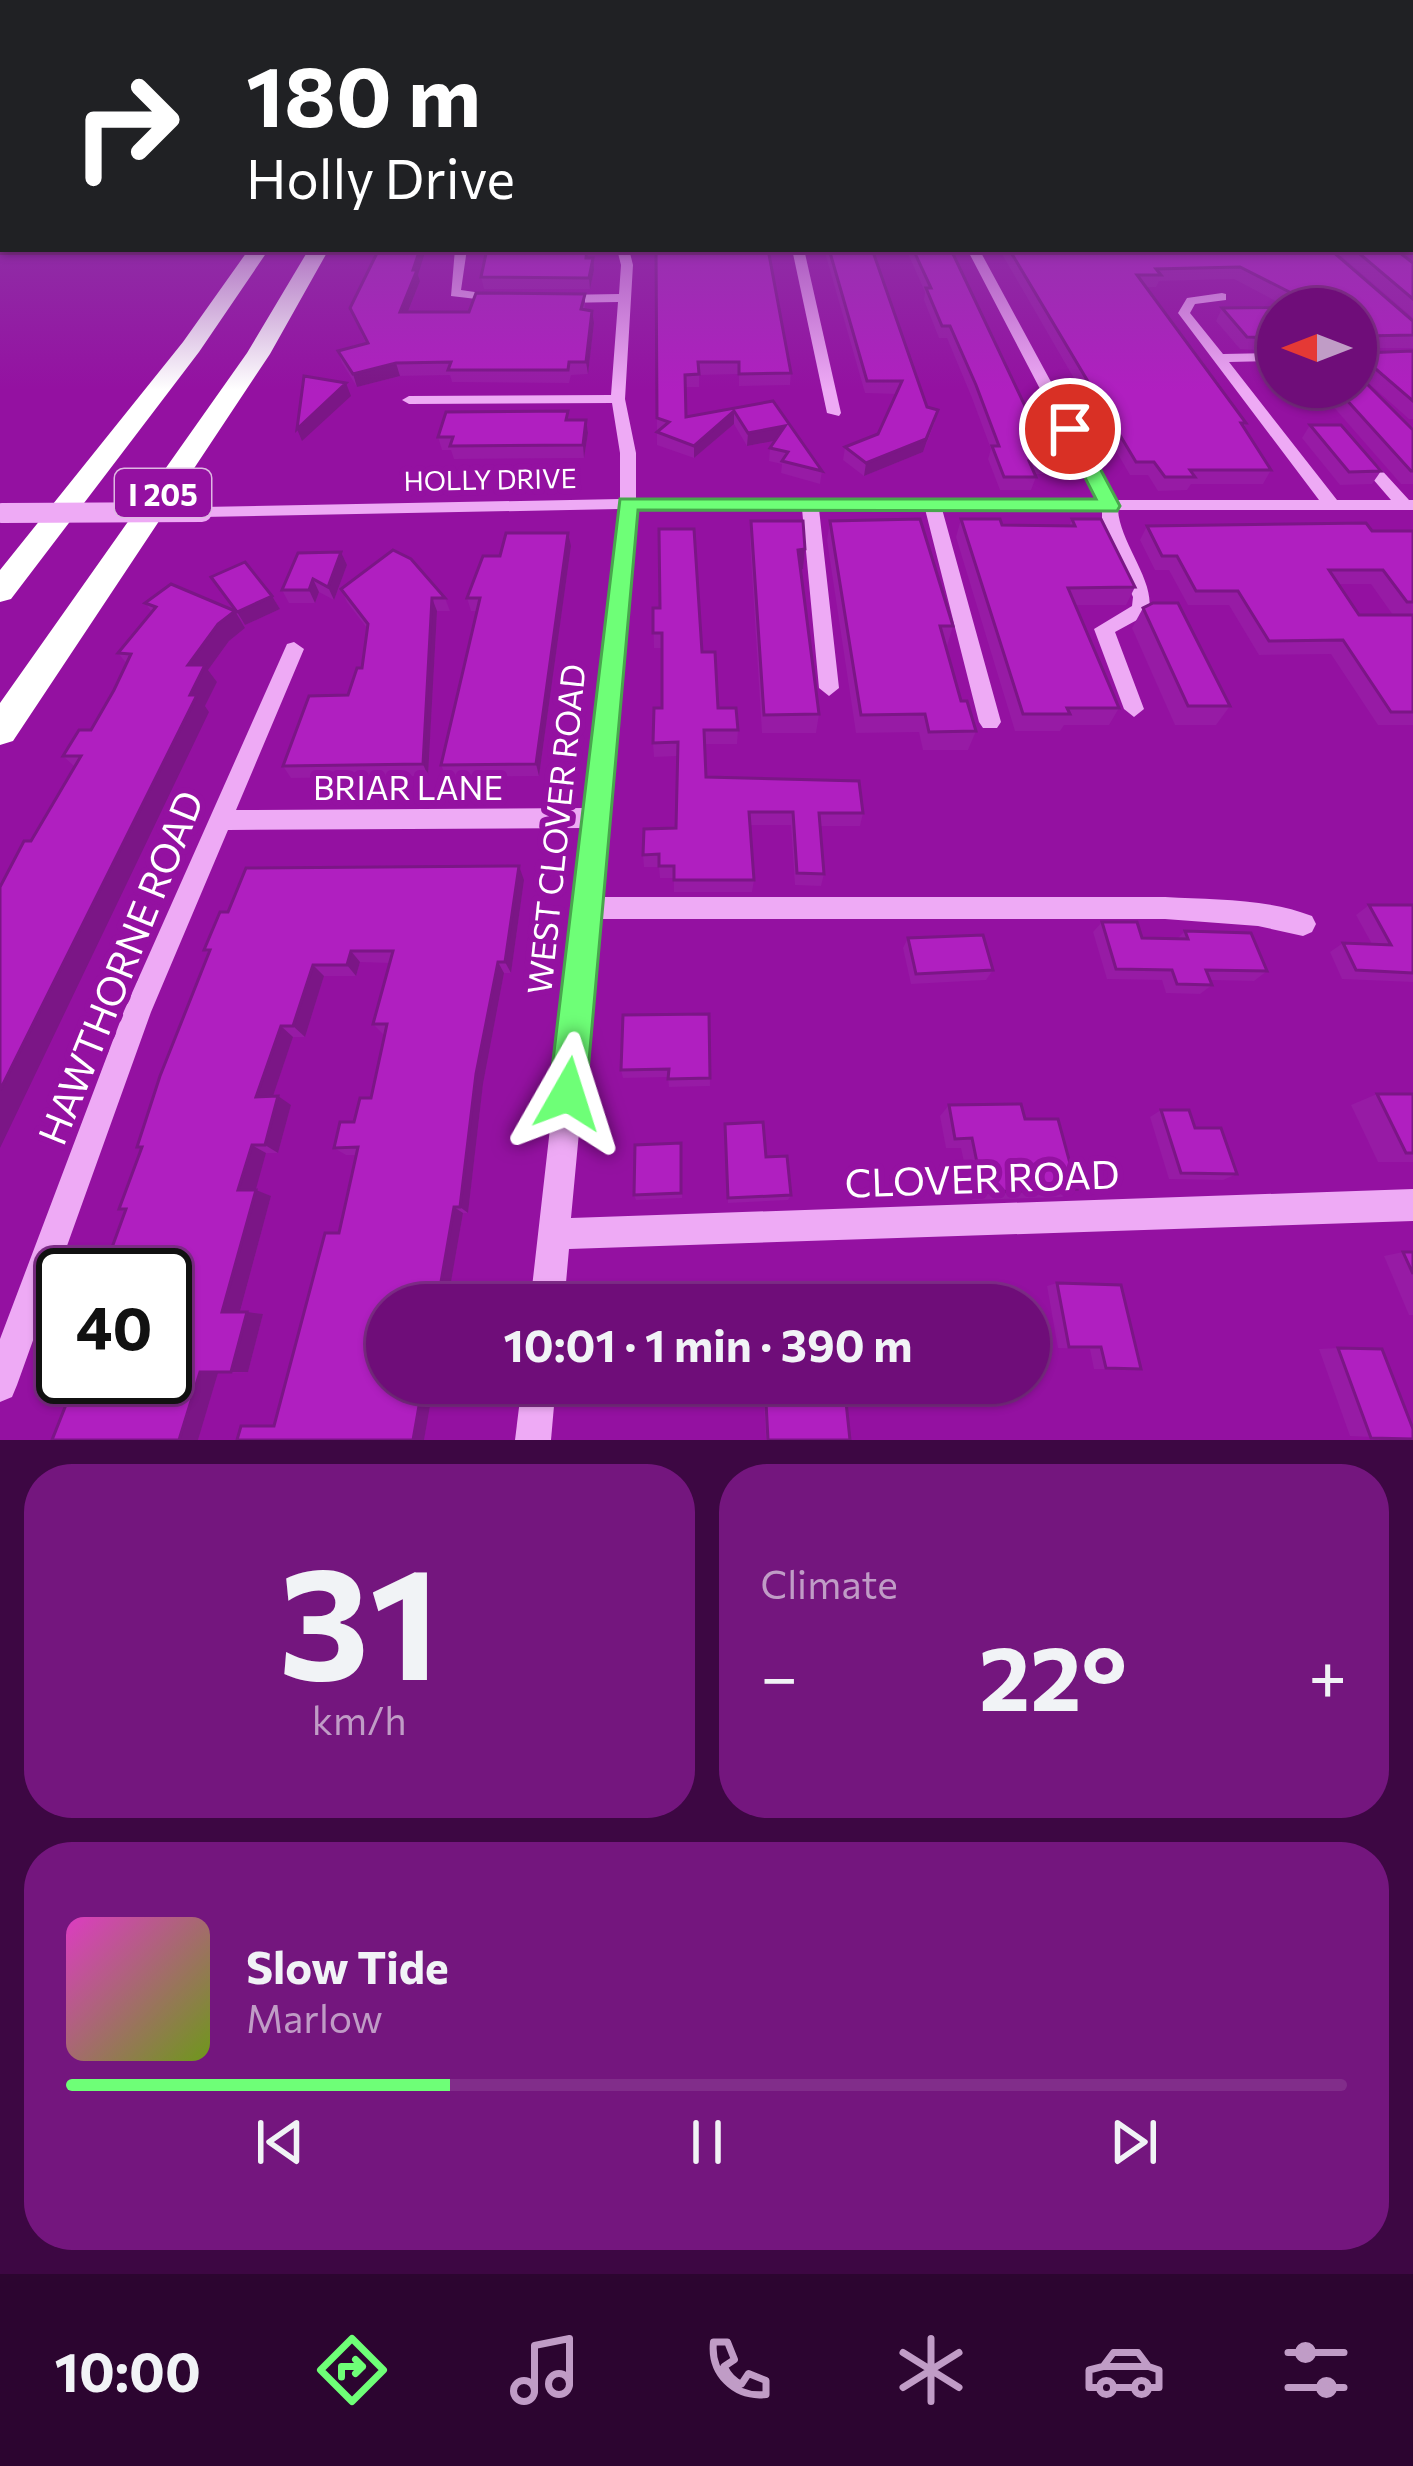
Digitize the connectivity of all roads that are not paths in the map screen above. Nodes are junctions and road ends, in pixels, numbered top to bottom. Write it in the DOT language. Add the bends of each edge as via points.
graph roads {
  1 [pos="254,256"];
  2 [pos="315,256"];
  3 [pos="459,256"];
  4 [pos="623,256"];
  5 [pos="800,256"];
  6 [pos="977,256"];
  7 [pos="1222,297"];
  8 [pos="542,298"];
  9 [pos="625,298"];
  10 [pos="520,299"];
  11 [pos="1257,357"];
  12 [pos="1219,358"];
  13 [pos="618,399"];
  14 [pos="409,400"];
  15 [pos="1377,401"];
  16 [pos="834,412"];
  17 [pos="1413,438"];
  18 [pos="1350,442"];
  19 [pos="628,503"];
  20 [pos="1333,505"];
  21 [pos="1408,505"];
  22 [pos="810,506"];
  23 [pos="932,506"];
  24 [pos="1110,506"];
  25 [pos="1,513"];
  26 [pos="0,591"];
  27 [pos="294,649"];
  28 [pos="829,688"];
  29 [pos="1134,709"];
  30 [pos="990,722"];
  31 [pos="0,731"];
  32 [pos="595,818"];
  33 [pos="221,820"];
  34 [pos="586,908"];
  35 [pos="1303,924"];
  36 [pos="1413,1204"];
  37 [pos="554,1234"];
  38 [pos="549,1284"];
  39 [pos="0,1385"];
  40 [pos="537,1404"];
  41 [pos="533,1440"];
  1 -- 26 [label="highway, I 205"];
  2 -- 31 [label="highway, I 205" via="258,353"];
  3 -- 10 [label="street" via="455,293"];
  4 -- 9 [label="street"];
  5 -- 16 [label="street"];
  6 -- 24 [label="street"];
  7 -- 12 [label="street" via="1184,306"];
  8 -- 9 [label="street"];
  9 -- 13 [label="street"];
  11 -- 12 [label="street"];
  12 -- 20 [label="street"];
  13 -- 14 [label="street"];
  13 -- 19 [label="street"];
  15 -- 17 [label="street"];
  18 -- 21 [label="street"];
  19 -- 22 [label="street, HOLLY DRIVE"];
  19 -- 25 [label="street, HOLLY DRIVE, bridge"];
  19 -- 32 [label="street, WEST CLOVER ROAD"];
  20 -- 21 [label="street, HOLLY DRIVE"];
  20 -- 24 [label="street, HOLLY DRIVE"];
  22 -- 23 [label="street, HOLLY DRIVE"];
  22 -- 28 [label="street"];
  23 -- 24 [label="street, HOLLY DRIVE"];
  23 -- 30 [label="street"];
  24 -- 29 [label="street" via="1111,528 1142,597 1141,609 1104,629"];
  27 -- 33 [label="street, HAWTHORNE ROAD"];
  32 -- 33 [label="street, BRIAR LANE"];
  32 -- 34 [label="street, WEST CLOVER ROAD"];
  33 -- 39 [label="street, HAWTHORNE ROAD" via="137,1011"];
  34 -- 35 [label="street" via="1165,908"];
  34 -- 37 [label="street, WEST CLOVER ROAD"];
  36 -- 37 [label="street, CLOVER ROAD"];
  37 -- 38 [label="street, WEST CLOVER ROAD"];
  40 -- 41 [label="street"];
}
